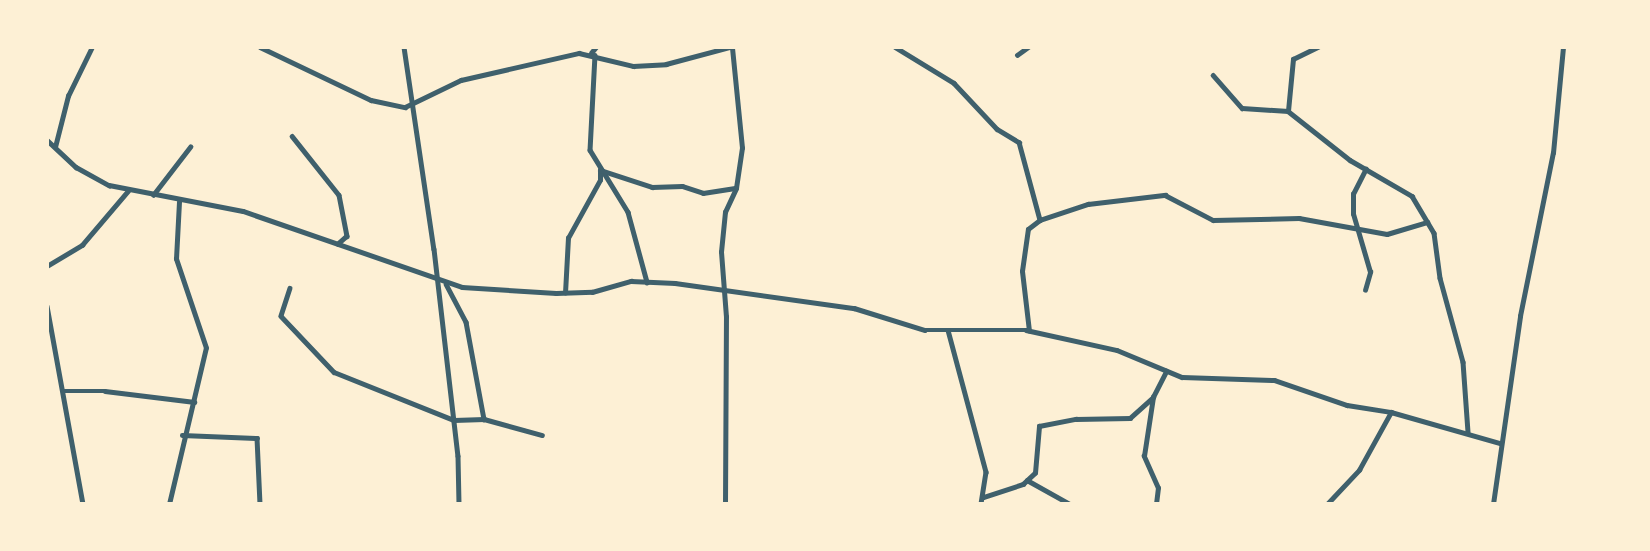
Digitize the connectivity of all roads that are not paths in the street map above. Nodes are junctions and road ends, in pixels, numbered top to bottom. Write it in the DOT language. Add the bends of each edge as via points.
graph roads {
  1 [pos="92,47"];
  2 [pos="260,47"];
  3 [pos="404,47"];
  4 [pos="596,47"];
  5 [pos="731,47"];
  6 [pos="895,47"];
  7 [pos="1028,47"];
  8 [pos="1318,47"];
  9 [pos="1563,47"];
  10 [pos="593,54"];
  11 [pos="1017,55"];
  12 [pos="1213,75"];
  13 [pos="415,104"];
  14 [pos="1288,111"];
  15 [pos="292,136"];
  16 [pos="47,140"];
  17 [pos="55,147"];
  18 [pos="190,147"];
  19 [pos="1366,169"];
  20 [pos="600,170"];
  21 [pos="736,188"];
  22 [pos="128,191"];
  23 [pos="153,195"];
  24 [pos="178,202"];
  25 [pos="1040,220"];
  26 [pos="1427,222"];
  27 [pos="1357,232"];
  28 [pos="338,245"];
  29 [pos="47,266"];
  30 [pos="436,279"];
  31 [pos="647,282"];
  32 [pos="446,284"];
  33 [pos="290,288"];
  34 [pos="722,290"];
  35 [pos="1365,290"];
  36 [pos="565,293"];
  37 [pos="47,306"];
  38 [pos="948,330"];
  39 [pos="1029,331"];
  40 [pos="1166,371"];
  41 [pos="63,391"];
  42 [pos="1153,397"];
  43 [pos="195,402"];
  44 [pos="1391,412"];
  45 [pos="484,419"];
  46 [pos="454,420"];
  47 [pos="1468,432"];
  48 [pos="183,435"];
  49 [pos="542,435"];
  50 [pos="1500,443"];
  51 [pos="1027,480"];
  52 [pos="984,497"];
  53 [pos="83,504"];
  54 [pos="169,504"];
  55 [pos="260,504"];
  56 [pos="459,504"];
  57 [pos="725,504"];
  58 [pos="981,504"];
  59 [pos="1070,504"];
  60 [pos="1156,504"];
  61 [pos="1327,504"];
  62 [pos="1493,504"];
  1 -- 17 [label="street" via="68,96"];
  2 -- 13 [label="street" via="371,100 405,107"];
  3 -- 13 [label="street"];
  4 -- 10 [label="street"];
  5 -- 10 [label="street" via="666,64 621,66"];
  5 -- 21 [label="street" via="742,148"];
  6 -- 25 [label="street" via="960,88 982,115 1022,145"];
  7 -- 11 [label="street"];
  8 -- 14 [label="street" via="1293,59"];
  9 -- 50 [label="street" via="1553,153"];
  10 -- 13 [label="street" via="461,80"];
  10 -- 20 [label="street" via="590,150"];
  12 -- 14 [label="street" via="1242,108"];
  13 -- 30 [label="street"];
  14 -- 19 [label="street"];
  15 -- 28 [label="street" via="339,195 347,236"];
  16 -- 17 [label="street"];
  17 -- 22 [label="street" via="92,177"];
  18 -- 23 [label="street"];
  19 -- 26 [label="street" via="1412,195"];
  19 -- 27 [label="street" via="1353,194"];
  20 -- 21 [label="street" via="652,187 682,186 703,193"];
  20 -- 31 [label="street" via="628,212"];
  20 -- 36 [label="street" via="600,180 569,238"];
  21 -- 34 [label="street" via="722,226"];
  22 -- 23 [label="street"];
  22 -- 29 [label="street" via="82,245"];
  23 -- 24 [label="street"];
  24 -- 28 [label="street" via="243,211"];
  24 -- 43 [label="street" via="176,259 206,348"];
  25 -- 27 [label="street" via="1088,204 1152,194 1174,198 1213,220 1299,218"];
  25 -- 39 [label="street" via="1028,229 1022,271"];
  26 -- 27 [label="street" via="1387,234"];
  26 -- 47 [label="street" via="1434,233 1440,278 1463,362"];
  27 -- 35 [label="street" via="1370,272"];
  28 -- 30 [label="street" via="390,259"];
  30 -- 32 [label="street"];
  30 -- 46 [label="street"];
  31 -- 34 [label="street"];
  31 -- 36 [label="street"];
  32 -- 36 [label="street"];
  32 -- 45 [label="street" via="466,322"];
  33 -- 46 [label="street" via="281,316 334,372"];
  34 -- 38 [label="street" via="854,308 909,326"];
  34 -- 57 [label="street" via="726,317"];
  37 -- 41 [label="street"];
  38 -- 39 [label="street"];
  38 -- 52 [label="street" via="986,472"];
  39 -- 40 [label="street" via="1117,349"];
  40 -- 42 [label="street"];
  40 -- 44 [label="street" via="1210,380 1274,380 1347,405"];
  41 -- 43 [label="street"];
  41 -- 53 [label="street"];
  42 -- 51 [label="street" via="1130,418 1076,419 1040,426 1038,463"];
  42 -- 60 [label="street" via="1144,456 1158,488"];
  43 -- 48 [label="street"];
  44 -- 47 [label="street"];
  44 -- 61 [label="street" via="1359,470"];
  45 -- 46 [label="street"];
  45 -- 49 [label="street"];
  46 -- 56 [label="street"];
  47 -- 50 [label="street"];
  48 -- 54 [label="street"];
  48 -- 55 [label="street" via="257,438"];
  50 -- 62 [label="street"];
  51 -- 52 [label="street"];
  51 -- 59 [label="street"];
  52 -- 58 [label="street"];
}
